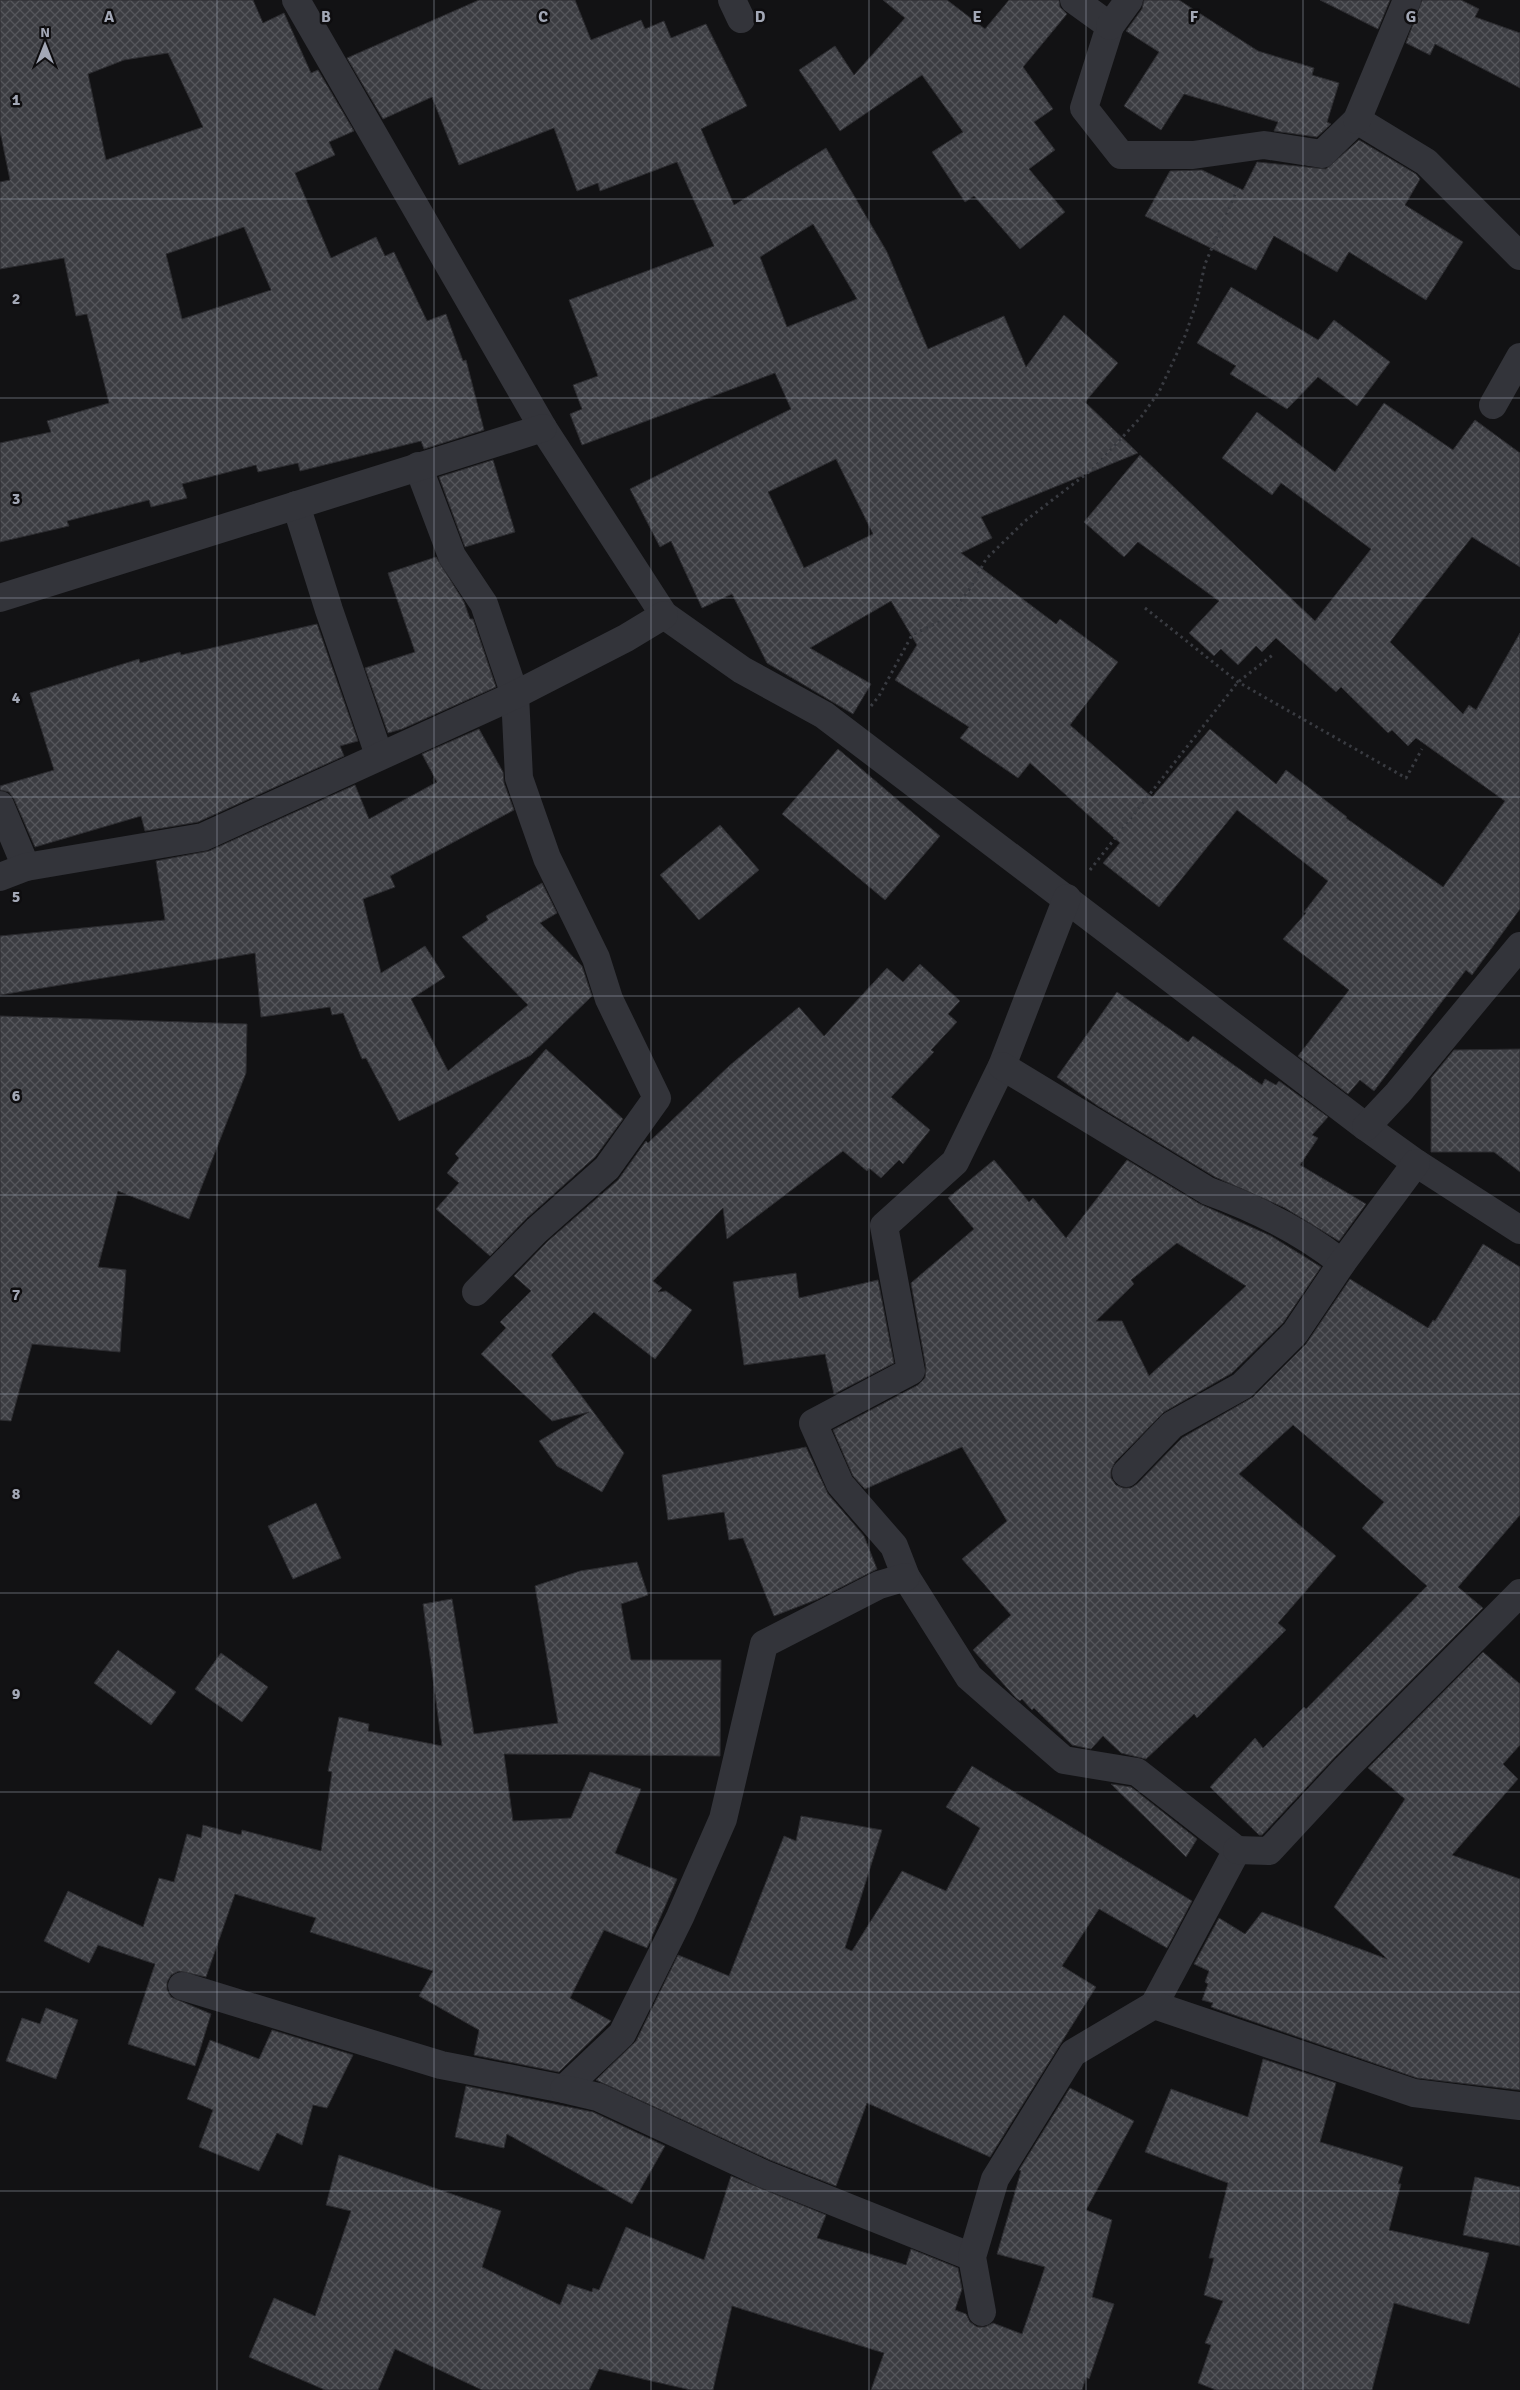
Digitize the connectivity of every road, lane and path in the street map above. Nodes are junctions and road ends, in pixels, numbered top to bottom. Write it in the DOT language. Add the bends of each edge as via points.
graph roads {
  1 [pos="296,0"];
  2 [pos="1074,0"];
  3 [pos="1129,0"];
  4 [pos="1407,0"];
  5 [pos="1110,26"];
  6 [pos="1357,120"];
  7 [pos="1264,145"];
  8 [pos="1520,256"];
  9 [pos="1520,357"];
  10 [pos="1493,406"];
  11 [pos="543,428"];
  12 [pos="418,466"];
  13 [pos="296,505"];
  14 [pos="0,596"];
  15 [pos="1145,608"];
  16 [pos="664,615"];
  17 [pos="1274,654"];
  18 [pos="1238,682"];
  19 [pos="515,695"];
  20 [pos="850,734"];
  21 [pos="1422,749"];
  22 [pos="379,755"];
  23 [pos="0,805"];
  24 [pos="26,867"];
  25 [pos="0,877"];
  26 [pos="1067,898"];
  27 [pos="1520,946"];
  28 [pos="1002,1066"];
  29 [pos="1366,1127"];
  30 [pos="1416,1163"];
  31 [pos="1520,1230"];
  32 [pos="1342,1263"];
  33 [pos="476,1292"];
  34 [pos="1126,1473"];
  35 [pos="906,1577"];
  36 [pos="1520,1593"];
  37 [pos="1237,1850"];
  38 [pos="182,1986"];
  39 [pos="1154,2004"];
  40 [pos="564,2089"];
  41 [pos="1520,2106"];
  42 [pos="972,2257"];
  43 [pos="982,2312"];
  1 -- 11 [label="street"];
  2 -- 5 [label="street"];
  3 -- 5 [label="street"];
  4 -- 6 [label="street"];
  5 -- 7 [label="street" via="1084,108 1121,155 1193,155"];
  6 -- 7 [label="street" via="1322,154"];
  6 -- 8 [label="street" via="1426,162"];
  7 -- 20 [label="path" via="1239,186 1208,256 1185,336 1158,392 1141,417 1094,468 1025,520 986,559 971,587 948,617 912,635 879,696"];
  9 -- 10 [label="street"];
  11 -- 12 [label="street"];
  11 -- 16 [label="street"];
  12 -- 13 [label="street"];
  12 -- 19 [label="street" via="452,556 484,604"];
  13 -- 14 [label="street"];
  13 -- 22 [label="street"];
  15 -- 18 [label="path"];
  16 -- 19 [label="street"];
  16 -- 20 [label="street" via="742,670 824,715"];
  17 -- 18 [label="path"];
  18 -- 21 [label="path" via="1406,778"];
  18 -- 26 [label="path"];
  19 -- 22 [label="street"];
  19 -- 33 [label="street" via="520,778 547,858 596,958 610,999 657,1098 607,1168 537,1230"];
  20 -- 26 [label="street"];
  22 -- 24 [label="street" via="203,837"];
  23 -- 24 [label="street"];
  24 -- 25 [label="street"];
  26 -- 28 [label="street"];
  26 -- 29 [label="street"];
  27 -- 29 [label="street"];
  28 -- 32 [label="street" via="1208,1191 1240,1202 1322,1247"];
  28 -- 35 [label="street" via="955,1162 884,1226 911,1371 813,1423 840,1484 894,1546"];
  29 -- 30 [label="street"];
  30 -- 31 [label="street"];
  30 -- 32 [label="street"];
  32 -- 34 [label="street" via="1295,1333 1242,1386 1172,1425"];
  35 -- 37 [label="street" via="970,1677 1064,1760 1137,1772"];
  35 -- 40 [label="street" via="880,1585 764,1644 723,1819 684,1908 622,2034"];
  36 -- 37 [label="street" via="1270,1850"];
  37 -- 39 [label="street"];
  38 -- 40 [label="street" via="441,2065"];
  39 -- 41 [label="street" via="1414,2093"];
  39 -- 42 [label="street" via="1073,2053 995,2179"];
  40 -- 42 [label="street" via="598,2097 764,2174"];
  42 -- 43 [label="street"];
}
